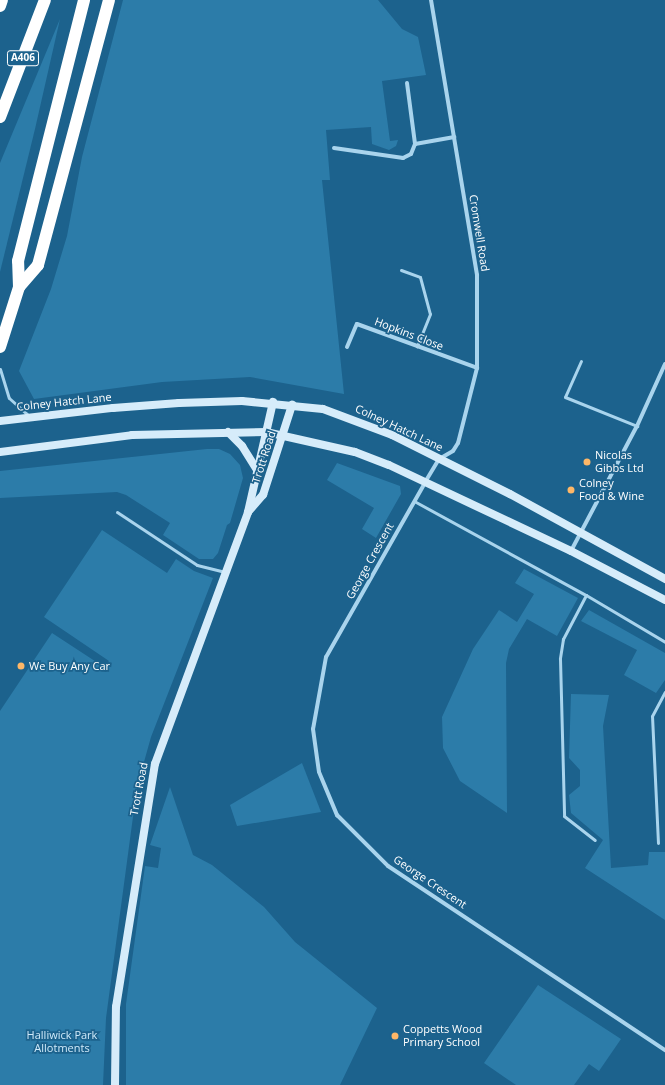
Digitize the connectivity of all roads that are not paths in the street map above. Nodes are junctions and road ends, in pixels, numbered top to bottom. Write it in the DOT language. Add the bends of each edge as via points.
graph roads {
  1 [pos="2,0"];
  2 [pos="45,0"];
  3 [pos="84,0"];
  4 [pos="108,0"];
  5 [pos="431,0"];
  6 [pos="0,6"];
  7 [pos="407,83"];
  8 [pos="0,117"];
  9 [pos="454,137"];
  10 [pos="415,144"];
  11 [pos="334,148"];
  12 [pos="401,270"];
  13 [pos="19,288"];
  14 [pos="0,347"];
  15 [pos="348,347"];
  16 [pos="417,347"];
  17 [pos="581,361"];
  18 [pos="665,364"];
  19 [pos="477,368"];
  20 [pos="0,369"];
  21 [pos="273,402"];
  22 [pos="292,405"];
  23 [pos="31,418"];
  24 [pos="0,421"];
  25 [pos="637,426"];
  26 [pos="228,432"];
  27 [pos="266,432"];
  28 [pos="283,436"];
  29 [pos="0,452"];
  30 [pos="439,459"];
  31 [pos="257,470"];
  32 [pos="426,481"];
  33 [pos="414,501"];
  34 [pos="117,512"];
  35 [pos="248,512"];
  36 [pos="580,534"];
  37 [pos="571,551"];
  38 [pos="225,572"];
  39 [pos="665,579"];
  40 [pos="586,595"];
  41 [pos="665,600"];
  42 [pos="665,642"];
  43 [pos="665,692"];
  44 [pos="595,840"];
  45 [pos="658,843"];
  46 [pos="665,1050"];
  47 [pos="115,1085"];
  1 -- 6 [label="highway"];
  2 -- 8 [label="highway, A406"];
  3 -- 13 [label="highway" via="18,261"];
  4 -- 13 [label="highway" via="38,265"];
  5 -- 9 [label="street, Cromwell Road"];
  7 -- 10 [label="street"];
  9 -- 10 [label="street"];
  9 -- 19 [label="street, Cromwell Road" via="477,275"];
  10 -- 11 [label="street" via="411,154 403,158"];
  12 -- 16 [label="lane" via="420,278 430,314"];
  13 -- 14 [label="highway"];
  15 -- 16 [label="street, Hopkins Close" via="357,324"];
  16 -- 19 [label="street, Hopkins Close"];
  17 -- 25 [label="lane" via="565,397"];
  18 -- 25 [label="street"];
  19 -- 30 [label="street, Cromwell Road" via="458,443 448,455"];
  20 -- 23 [label="lane" via="9,398"];
  21 -- 22 [label="main road, Colney Hatch Lane"];
  21 -- 23 [label="main road, Colney Hatch Lane" via="165,404"];
  21 -- 27 [label="main road, Trott Road"];
  22 -- 28 [label="main road, Trott Road"];
  22 -- 30 [label="main road, Colney Hatch Lane" via="342,414"];
  23 -- 24 [label="main road, Colney Hatch Lane"];
  25 -- 36 [label="street"];
  26 -- 27 [label="main road"];
  26 -- 29 [label="main road" via="132,435"];
  26 -- 31 [label="main road" via="242,446"];
  27 -- 28 [label="main road"];
  27 -- 31 [label="main road, Trott Road"];
  28 -- 32 [label="main road" via="355,452"];
  28 -- 35 [label="main road, Trott Road" via="263,495"];
  30 -- 32 [label="street, George Crescent"];
  30 -- 36 [label="main road, Colney Hatch Lane" via="510,494"];
  31 -- 35 [label="main road, Trott Road"];
  32 -- 33 [label="street, George Crescent"];
  32 -- 37 [label="main road" via="514,526"];
  33 -- 40 [label="lane"];
  33 -- 46 [label="street, George Crescent" via="326,657 313,729 319,772 338,816 388,866"];
  34 -- 38 [label="lane" via="197,565"];
  35 -- 38 [label="main road, Trott Road"];
  36 -- 37 [label="street"];
  36 -- 39 [label="main road, Colney Hatch Lane"];
  37 -- 41 [label="main road"];
  38 -- 47 [label="main road, Trott Road" via="155,764 116,1007"];
  40 -- 42 [label="lane"];
  40 -- 44 [label="lane" via="563,639 560,658 564,816"];
  43 -- 45 [label="lane" via="652,716"];
}
